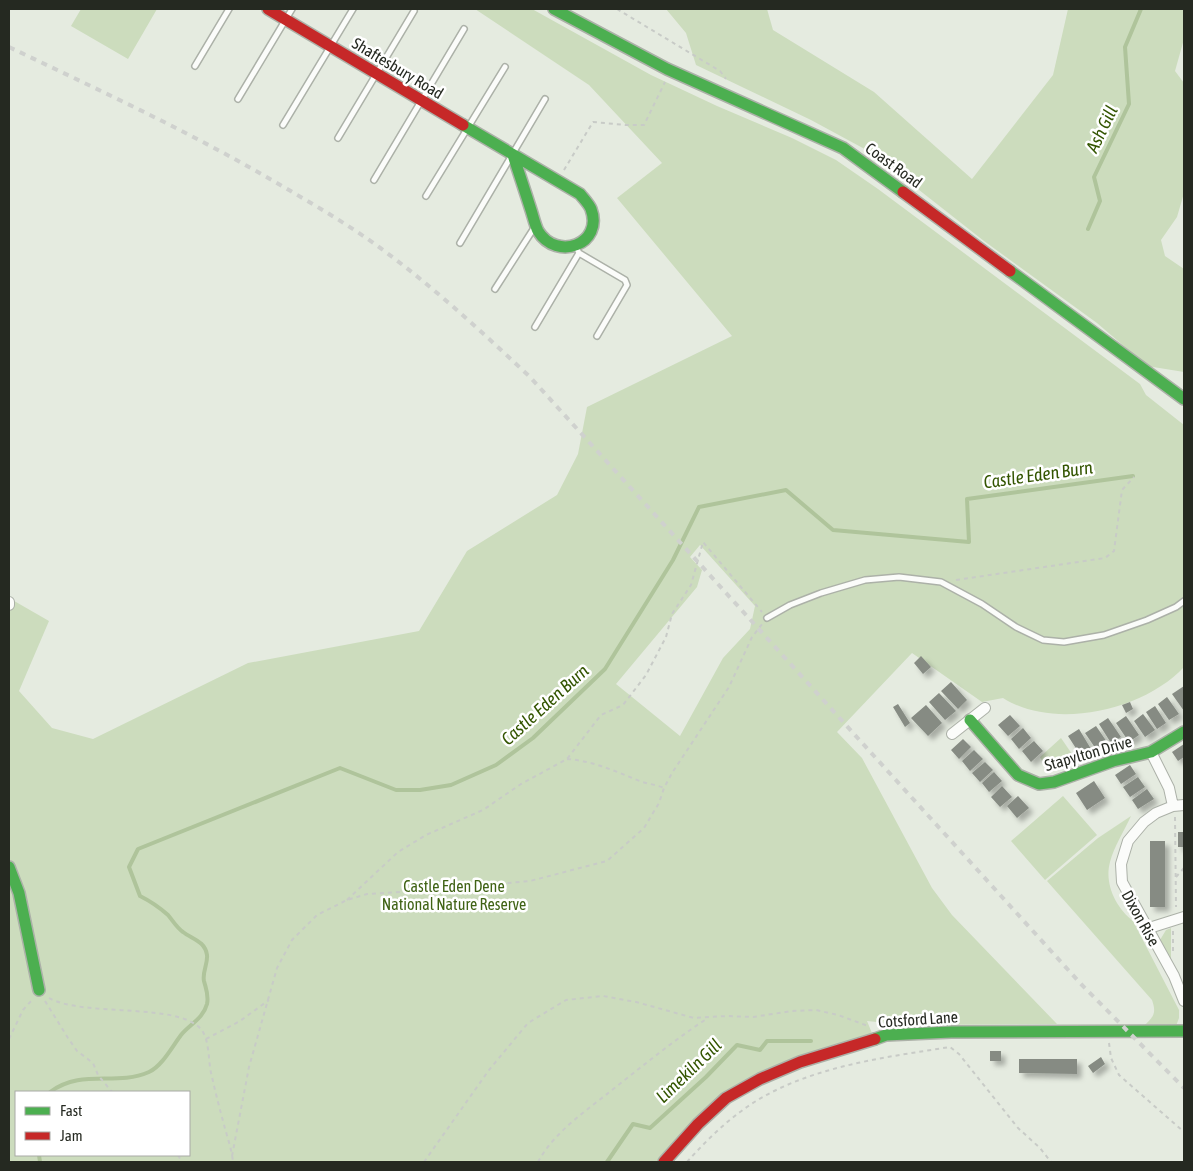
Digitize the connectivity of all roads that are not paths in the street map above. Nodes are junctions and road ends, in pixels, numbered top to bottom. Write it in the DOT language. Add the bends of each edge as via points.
graph roads {
  1 [pos="229,9"];
  2 [pos="268,9"];
  3 [pos="292,9"];
  4 [pos="352,9"];
  5 [pos="554,9"];
  6 [pos="414,11"];
  7 [pos="285,20"];
  8 [pos="464,29"];
  9 [pos="330,47"];
  10 [pos="195,66"];
  11 [pos="505,67"];
  12 [pos="376,74"];
  13 [pos="545,98"];
  14 [pos="238,99"];
  15 [pos="422,101"];
  16 [pos="283,125"];
  17 [pos="467,128"];
  18 [pos="338,138"];
  19 [pos="513,155"];
  20 [pos="374,180"];
  21 [pos="426,196"];
  22 [pos="536,226"];
  23 [pos="460,243"];
  24 [pos="578,250"];
  25 [pos="495,289"];
  26 [pos="535,327"];
  27 [pos="597,336"];
  28 [pos="1184,399"];
  29 [pos="1184,601"];
  30 [pos="767,618"];
  31 [pos="985,708"];
  32 [pos="970,720"];
  33 [pos="1184,732"];
  34 [pos="952,734"];
  35 [pos="1151,752"];
  36 [pos="1177,805"];
  37 [pos="9,867"];
  38 [pos="1180,918"];
  39 [pos="1146,928"];
  40 [pos="39,990"];
  41 [pos="1184,1001"];
  42 [pos="1184,1031"];
  43 [pos="664,1162"];
  1 -- 10 [label="lane"];
  2 -- 7 [label="street, Shaftesbury Road"];
  3 -- 7 [label="lane"];
  4 -- 9 [label="lane"];
  5 -- 28 [label="street, Coast Road" via="668,69 843,148"];
  6 -- 12 [label="lane"];
  7 -- 9 [label="street, Shaftesbury Road"];
  7 -- 14 [label="lane"];
  8 -- 15 [label="lane"];
  9 -- 12 [label="street, Shaftesbury Road"];
  9 -- 16 [label="lane"];
  11 -- 17 [label="lane"];
  12 -- 15 [label="street, Shaftesbury Road"];
  12 -- 18 [label="lane"];
  13 -- 19 [label="lane"];
  15 -- 17 [label="street, Shaftesbury Road"];
  15 -- 20 [label="lane"];
  17 -- 19 [label="street, Shaftesbury Road"];
  17 -- 21 [label="lane"];
  19 -- 22 [label="street"];
  19 -- 23 [label="lane"];
  19 -- 24 [label="street, Shaftesbury Road" via="580,194 592,207 592,232"];
  22 -- 24 [label="street" via="543,239 552,246"];
  22 -- 25 [label="lane"];
  24 -- 26 [label="lane"];
  24 -- 27 [label="lane" via="625,280 627,285"];
  29 -- 30 [label="lane" via="1147,620 1104,635 1064,642 1043,640 1016,627 941,582 899,577 865,580 821,593"];
  31 -- 32 [label="street"];
  32 -- 34 [label="street"];
  32 -- 35 [label="street, Stapylton Drive" via="1018,775 1039,784"];
  33 -- 35 [label="street, Stapylton Drive"];
  35 -- 36 [label="street, Stapylton Drive"];
  36 -- 39 [label="street, Dixon Rise" via="1156,813 1144,822 1128,841 1121,864 1122,882"];
  37 -- 40 [label="street" via="19,893"];
  38 -- 39 [label="street"];
  39 -- 41 [label="street, Dixon Rise" via="1174,976"];
  42 -- 43 [label="street, Cotsford Lane" via="886,1035 800,1062 726,1098"];
}
